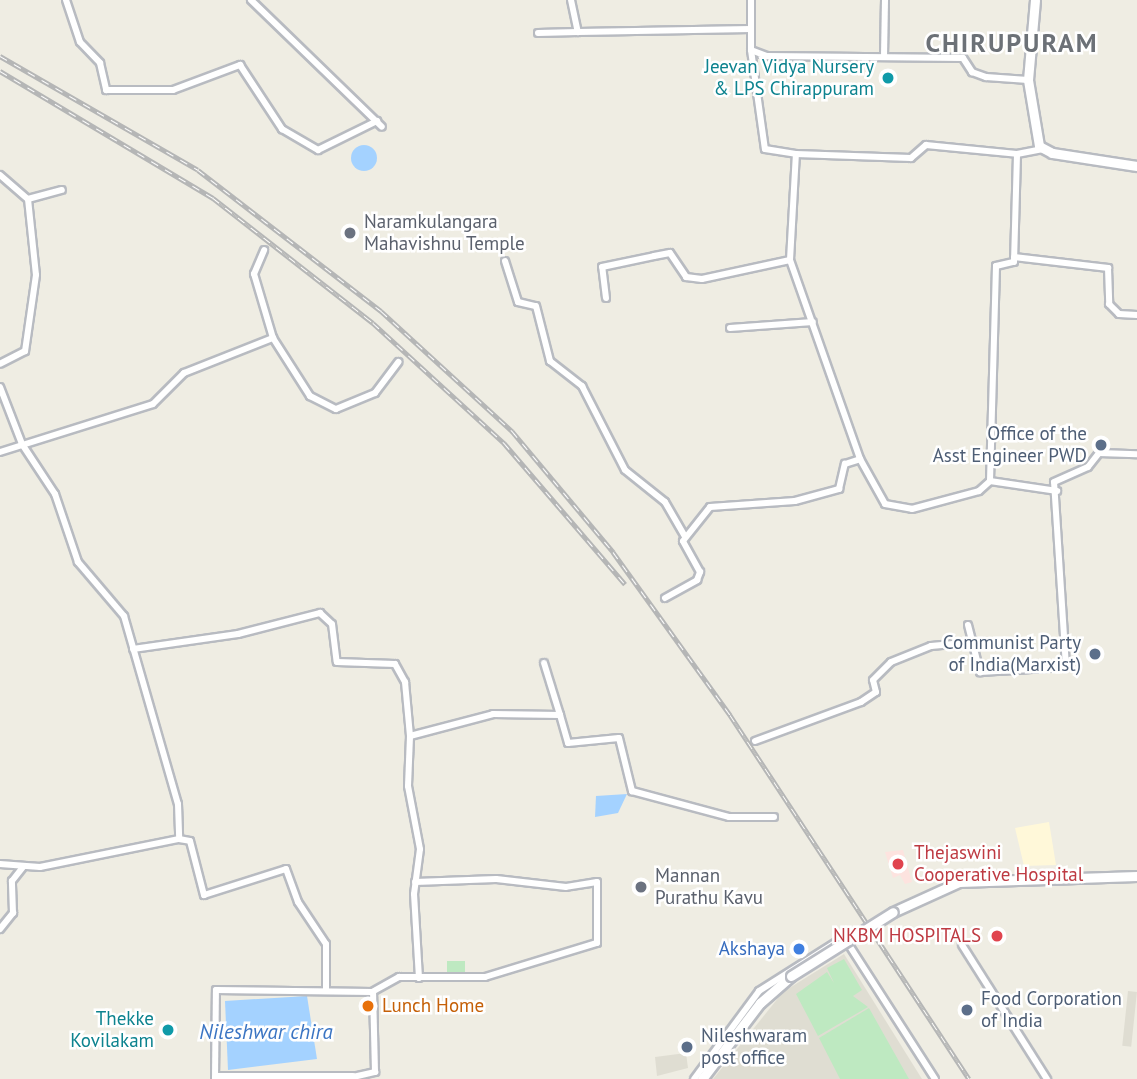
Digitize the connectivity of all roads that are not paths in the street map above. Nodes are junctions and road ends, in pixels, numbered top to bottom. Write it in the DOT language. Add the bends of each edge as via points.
graph roads {
  1 [pos="65,0"];
  2 [pos="251,0"];
  3 [pos="571,0"];
  4 [pos="751,0"];
  5 [pos="885,0"];
  6 [pos="1035,0"];
  7 [pos="751,29"];
  8 [pos="578,32"];
  9 [pos="538,33"];
  10 [pos="751,50"];
  11 [pos="884,57"];
  12 [pos="1028,79"];
  13 [pos="1042,149"];
  14 [pos="796,154"];
  15 [pos="1017,154"];
  16 [pos="1137,166"];
  17 [pos="0,175"];
  18 [pos="62,190"];
  19 [pos="28,199"];
  20 [pos="264,250"];
  21 [pos="1014,257"];
  22 [pos="790,260"];
  23 [pos="505,261"];
  24 [pos="606,298"];
  25 [pos="1137,315"];
  26 [pos="813,322"];
  27 [pos="730,328"];
  28 [pos="273,338"];
  29 [pos="398,362"];
  30 [pos="0,363"];
  31 [pos="0,387"];
  32 [pos="22,444"];
  33 [pos="0,453"];
  34 [pos="1137,454"];
  35 [pos="860,459"];
  36 [pos="990,481"];
  37 [pos="1057,491"];
  38 [pos="685,536"];
  39 [pos="665,598"];
  40 [pos="968,625"];
  41 [pos="975,642"];
  42 [pos="133,649"];
  43 [pos="544,663"];
  44 [pos="560,715"];
  45 [pos="410,736"];
  46 [pos="755,741"];
  47 [pos="774,817"];
  48 [pos="179,839"];
  49 [pos="0,864"];
  50 [pos="25,866"];
  51 [pos="1137,876"];
  52 [pos="415,882"];
  53 [pos="0,929"];
  54 [pos="961,945"];
  55 [pos="419,978"];
  56 [pos="326,991"];
  57 [pos="372,992"];
  58 [pos="353,1077"];
  59 [pos="216,1078"];
  60 [pos="694,1079"];
  61 [pos="702,1079"];
  62 [pos="935,1079"];
  63 [pos="1047,1079"];
  1 -- 2 [label="street" via="80,42 100,63 106,90 173,90 229,63 248,74 282,129 318,150 379,124"];
  3 -- 8 [label="street"];
  4 -- 7 [label="street"];
  5 -- 11 [label="street"];
  6 -- 12 [label="main road"];
  7 -- 8 [label="street"];
  7 -- 10 [label="street"];
  8 -- 9 [label="street"];
  10 -- 11 [label="street" via="768,56"];
  10 -- 14 [label="street" via="765,149"];
  11 -- 12 [label="street" via="963,58 972,72 986,77"];
  12 -- 13 [label="main road" via="1031,128"];
  13 -- 15 [label="street"];
  13 -- 16 [label="main road"];
  14 -- 15 [label="street" via="911,158 926,145"];
  14 -- 22 [label="street"];
  15 -- 21 [label="street"];
  17 -- 19 [label="street"];
  18 -- 19 [label="street"];
  19 -- 30 [label="street" via="36,275 25,351"];
  20 -- 28 [label="street" via="254,274"];
  21 -- 25 [label="street" via="1108,268 1109,304 1119,314"];
  21 -- 36 [label="street" via="996,266"];
  22 -- 24 [label="street" via="702,279 686,277 670,253 654,256 602,267"];
  22 -- 26 [label="street"];
  23 -- 38 [label="street" via="518,302 536,306 550,362 582,386 625,470 665,502"];
  26 -- 27 [label="street"];
  26 -- 35 [label="street"];
  28 -- 29 [label="street" via="310,396 336,409 375,393"];
  28 -- 32 [label="street" via="184,373 153,404"];
  31 -- 32 [label="street"];
  32 -- 33 [label="street"];
  32 -- 42 [label="street" via="55,494 78,562 124,616"];
  34 -- 37 [label="street" via="1099,453 1088,467 1054,482"];
  35 -- 36 [label="street" via="892,508 943,500"];
  35 -- 38 [label="street" via="845,464 839,489 795,501 719,504"];
  36 -- 37 [label="street"];
  37 -- 41 [label="street" via="1066,667 980,672"];
  38 -- 39 [label="street" via="700,572 691,587"];
  40 -- 41 [label="street"];
  41 -- 46 [label="street" via="931,646 891,662 873,680 876,692 861,702"];
  42 -- 45 [label="street" via="238,634 320,613 332,624 337,662 395,664 405,682"];
  42 -- 48 [label="street" via="178,804"];
  43 -- 44 [label="street"];
  44 -- 45 [label="street" via="493,714"];
  44 -- 47 [label="street" via="568,743 619,738 632,791 729,817"];
  45 -- 52 [label="street" via="408,786 421,849"];
  48 -- 50 [label="street" via="105,858"];
  48 -- 56 [label="street" via="190,841 204,895 286,869 298,902 326,944"];
  49 -- 50 [label="street"];
  50 -- 53 [label="street" via="12,881 13,913"];
  51 -- 61 [label="main road, bridge" via="959,881 893,912 791,976 760,1003"];
  52 -- 55 [label="street"];
  52 -- 55 [label="street" via="496,879 566,887 597,882 597,943 485,977"];
  54 -- 63 [label="street"];
  55 -- 57 [label="street" via="398,977"];
  56 -- 57 [label="street"];
  56 -- 59 [label="street" via="216,990"];
  57 -- 58 [label="street" via="377,992 374,1072"];
  58 -- 59 [label="street"];
  60 -- 62 [label="street" via="759,991 838,940 849,945"];
}
